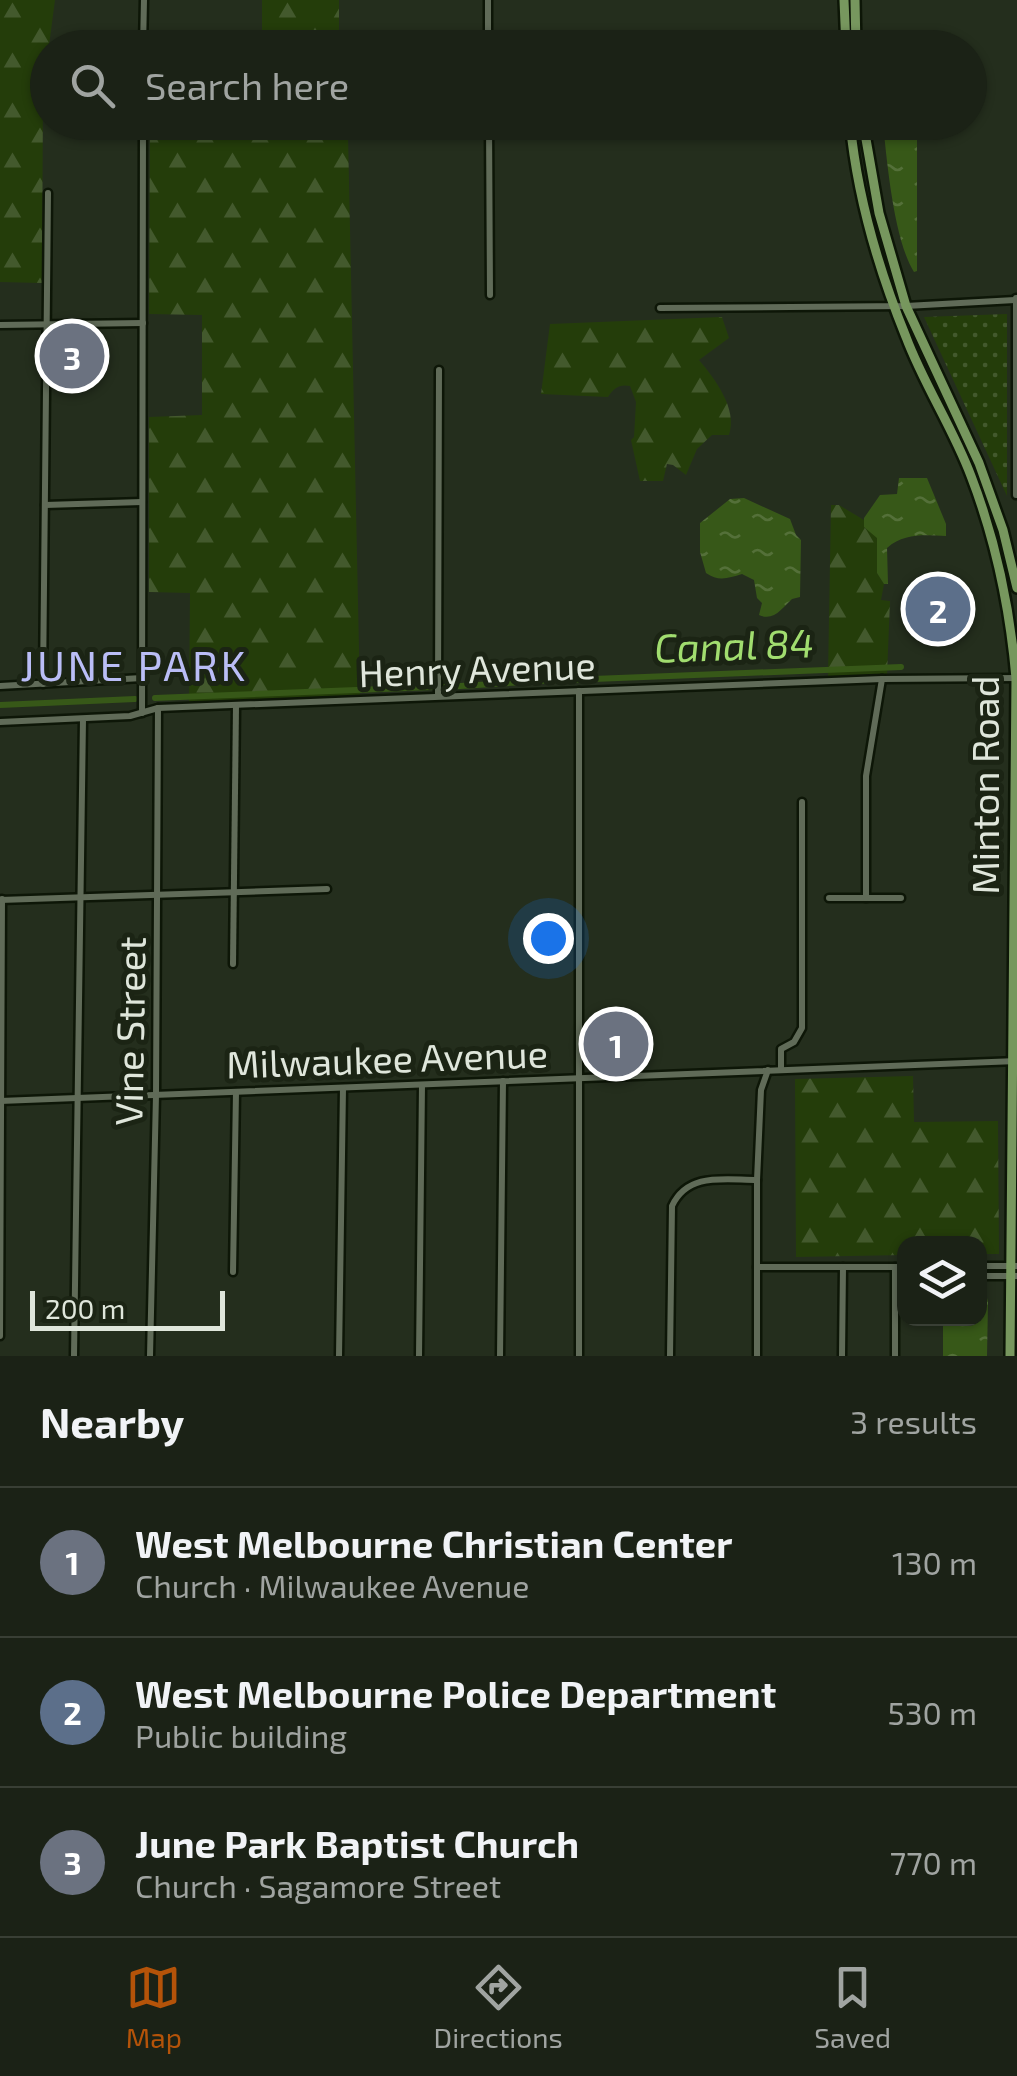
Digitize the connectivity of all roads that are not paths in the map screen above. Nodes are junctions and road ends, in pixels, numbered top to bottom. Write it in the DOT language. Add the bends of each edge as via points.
graph roads {
  1 [pos="144,0"];
  2 [pos="488,0"];
  3 [pos="844,0"];
  4 [pos="855,0"];
  5 [pos="144,30"];
  6 [pos="488,30"];
  7 [pos="845,30"];
  8 [pos="856,30"];
  9 [pos="143,140"];
  10 [pos="489,140"];
  11 [pos="852,140"];
  12 [pos="866,140"];
  13 [pos="48,192"];
  14 [pos="490,296"];
  15 [pos="1016,298"];
  16 [pos="900,305"];
  17 [pos="660,308"];
  18 [pos="143,323"];
  19 [pos="48,324"];
  20 [pos="0,325"];
  21 [pos="439,370"];
  22 [pos="979,462"];
  23 [pos="969,471"];
  24 [pos="1016,495"];
  25 [pos="142,502"];
  26 [pos="44,505"];
  27 [pos="1017,588"];
  28 [pos="142,678"];
  29 [pos="1016,678"];
  30 [pos="882,679"];
  31 [pos="43,684"];
  32 [pos="0,686"];
  33 [pos="579,691"];
  34 [pos="438,696"];
  35 [pos="236,706"];
  36 [pos="158,708"];
  37 [pos="142,713"];
  38 [pos="83,719"];
  39 [pos="0,722"];
  40 [pos="802,802"];
  41 [pos="327,889"];
  42 [pos="234,892"];
  43 [pos="158,894"];
  44 [pos="81,897"];
  45 [pos="829,898"];
  46 [pos="866,898"];
  47 [pos="900,898"];
  48 [pos="1,900"];
  49 [pos="233,964"];
  50 [pos="1014,1061"];
  51 [pos="768,1070"];
  52 [pos="781,1070"];
  53 [pos="580,1078"];
  54 [pos="502,1080"];
  55 [pos="422,1085"];
  56 [pos="342,1088"];
  57 [pos="236,1092"];
  58 [pos="156,1095"];
  59 [pos="80,1098"];
  60 [pos="2,1101"];
  61 [pos="757,1180"];
  62 [pos="757,1267"];
  63 [pos="843,1267"];
  64 [pos="897,1267"];
  65 [pos="987,1267"];
  66 [pos="1014,1271"];
  67 [pos="233,1272"];
  68 [pos="987,1275"];
  69 [pos="897,1320"];
  70 [pos="0,1336"];
  71 [pos="74,1356"];
  72 [pos="150,1356"];
  73 [pos="340,1356"];
  74 [pos="419,1356"];
  75 [pos="500,1356"];
  76 [pos="579,1356"];
  77 [pos="670,1356"];
  78 [pos="757,1356"];
  79 [pos="842,1356"];
  80 [pos="895,1356"];
  81 [pos="1010,1356"];
  1 -- 5 [label="street"];
  2 -- 6 [label="street"];
  3 -- 7 [label="main road"];
  4 -- 8 [label="main road"];
  9 -- 18 [label="street"];
  10 -- 14 [label="street"];
  11 -- 16 [label="main road, Minton Road" via="865,214"];
  12 -- 16 [label="main road, Minton Road"];
  13 -- 19 [label="street"];
  15 -- 16 [label="street"];
  15 -- 24 [label="street"];
  16 -- 17 [label="street"];
  16 -- 22 [label="main road, Minton Road"];
  16 -- 23 [label="main road, Minton Road" via="906,339"];
  18 -- 19 [label="street"];
  18 -- 25 [label="street"];
  19 -- 20 [label="street"];
  19 -- 26 [label="street"];
  21 -- 34 [label="street"];
  22 -- 23 [label="main road"];
  22 -- 27 [label="main road, Minton Road"];
  23 -- 29 [label="main road, Minton Road" via="996,554"];
  25 -- 26 [label="street"];
  25 -- 28 [label="street"];
  26 -- 31 [label="street"];
  28 -- 31 [label="street"];
  28 -- 37 [label="street"];
  29 -- 30 [label="street, Henry Avenue"];
  29 -- 50 [label="main road, Minton Road"];
  30 -- 33 [label="street, Henry Avenue"];
  30 -- 46 [label="street" via="866,776"];
  31 -- 32 [label="street"];
  33 -- 34 [label="street, Henry Avenue"];
  33 -- 53 [label="street"];
  34 -- 35 [label="street, Henry Avenue"];
  35 -- 36 [label="street, Henry Avenue"];
  35 -- 42 [label="street"];
  36 -- 37 [label="street, Henry Avenue"];
  36 -- 43 [label="street, Vine Street"];
  37 -- 38 [label="street, Henry Avenue"];
  38 -- 39 [label="street, Henry Avenue"];
  38 -- 44 [label="street"];
  40 -- 52 [label="street" via="802,1028 782,1049"];
  41 -- 42 [label="street"];
  42 -- 43 [label="street"];
  42 -- 49 [label="street"];
  43 -- 44 [label="street"];
  43 -- 58 [label="street, Vine Street"];
  44 -- 48 [label="street"];
  44 -- 59 [label="street"];
  45 -- 46 [label="street"];
  46 -- 47 [label="street"];
  48 -- 60 [label="street"];
  50 -- 52 [label="street, Milwaukee Avenue"];
  50 -- 66 [label="main road, Minton Road"];
  51 -- 52 [label="street, Milwaukee Avenue"];
  51 -- 53 [label="street, Milwaukee Avenue"];
  51 -- 61 [label="street"];
  53 -- 54 [label="street, Milwaukee Avenue"];
  53 -- 76 [label="street"];
  54 -- 55 [label="street, Milwaukee Avenue"];
  54 -- 75 [label="street"];
  55 -- 56 [label="street, Milwaukee Avenue"];
  55 -- 74 [label="street"];
  56 -- 57 [label="street, Milwaukee Avenue"];
  56 -- 73 [label="street"];
  57 -- 58 [label="street, Milwaukee Avenue"];
  57 -- 67 [label="street"];
  58 -- 59 [label="street, Milwaukee Avenue"];
  58 -- 72 [label="street, Vine Street"];
  59 -- 60 [label="street, Milwaukee Avenue"];
  59 -- 71 [label="street"];
  60 -- 70 [label="street"];
  61 -- 62 [label="street"];
  61 -- 77 [label="street" via="690,1184 679,1191 672,1206"];
  62 -- 63 [label="street"];
  62 -- 78 [label="street"];
  63 -- 64 [label="street"];
  63 -- 79 [label="street"];
  65 -- 66 [label="street"];
  66 -- 68 [label="street"];
  66 -- 81 [label="main road, Minton Road"];
  69 -- 80 [label="street"];
}
